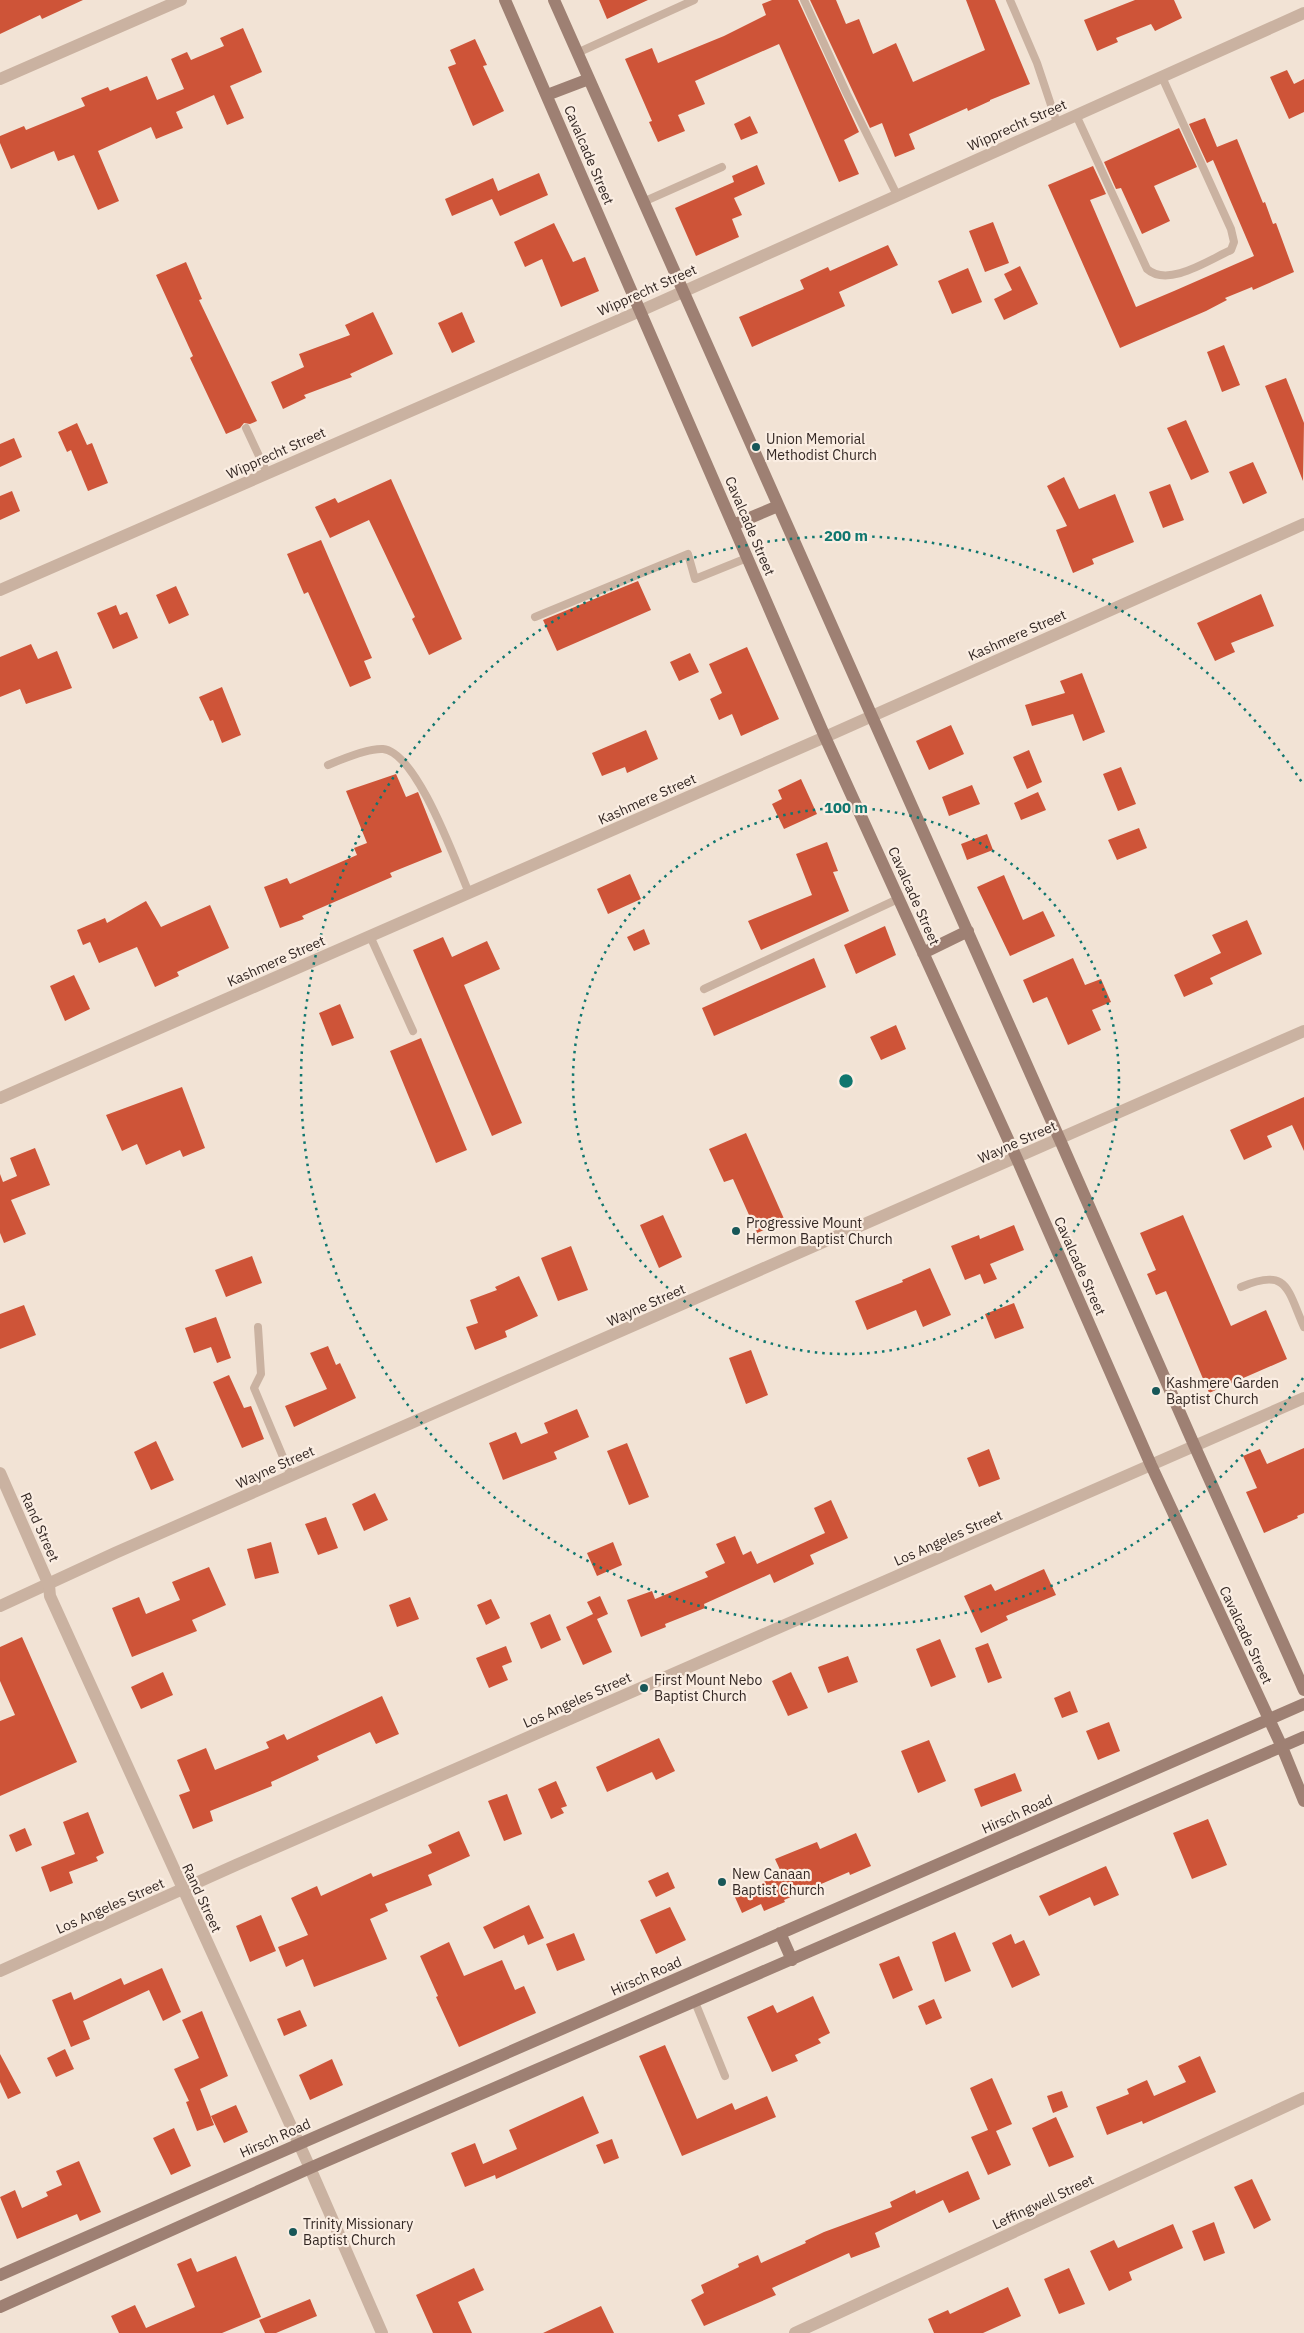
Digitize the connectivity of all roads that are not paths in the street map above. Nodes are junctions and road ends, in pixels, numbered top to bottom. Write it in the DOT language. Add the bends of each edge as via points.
graph roads {
  1 [pos="181,0"];
  2 [pos="506,0"];
  3 [pos="554,0"];
  4 [pos="694,0"];
  5 [pos="804,0"];
  6 [pos="1010,0"];
  7 [pos="1304,13"];
  8 [pos="577,53"];
  9 [pos="1162,76"];
  10 [pos="0,79"];
  11 [pos="589,79"];
  12 [pos="546,95"];
  13 [pos="1076,115"];
  14 [pos="1057,124"];
  15 [pos="722,167"];
  16 [pos="897,195"];
  17 [pos="643,202"];
  18 [pos="683,291"];
  19 [pos="640,310"];
  20 [pos="246,428"];
  21 [pos="267,473"];
  22 [pos="778,506"];
  23 [pos="1304,524"];
  24 [pos="733,525"];
  25 [pos="747,558"];
  26 [pos="0,590"];
  27 [pos="535,618"];
  28 [pos="872,717"];
  29 [pos="825,737"];
  30 [pos="328,765"];
  31 [pos="469,893"];
  32 [pos="898,899"];
  33 [pos="968,931"];
  34 [pos="370,936"];
  35 [pos="923,953"];
  36 [pos="704,989"];
  37 [pos="413,1031"];
  38 [pos="1304,1031"];
  39 [pos="0,1098"];
  40 [pos="1060,1140"];
  41 [pos="1017,1159"];
  42 [pos="1241,1287"];
  43 [pos="258,1327"];
  44 [pos="1304,1327"];
  45 [pos="1304,1398"];
  46 [pos="1195,1447"];
  47 [pos="1151,1465"];
  48 [pos="0,1473"];
  49 [pos="291,1476"];
  50 [pos="49,1584"];
  51 [pos="0,1606"];
  52 [pos="1304,1690"];
  53 [pos="1304,1704"];
  54 [pos="1269,1720"];
  55 [pos="1304,1737"];
  56 [pos="1282,1747"];
  57 [pos="1304,1801"];
  58 [pos="182,1890"];
  59 [pos="780,1933"];
  60 [pos="792,1960"];
  61 [pos="0,1971"];
  62 [pos="694,2002"];
  63 [pos="724,2076"];
  64 [pos="1304,2098"];
  65 [pos="299,2144"];
  66 [pos="310,2168"];
  67 [pos="0,2275"];
  68 [pos="0,2308"];
  69 [pos="382,2333"];
  70 [pos="794,2333"];
  1 -- 10 [label="street"];
  2 -- 12 [label="main road, Cavalcade Street"];
  3 -- 8 [label="main road"];
  4 -- 8 [label="lane"];
  5 -- 16 [label="lane"];
  6 -- 14 [label="lane" via="1037,64"];
  7 -- 9 [label="street, Wipprecht Street"];
  8 -- 11 [label="main road"];
  9 -- 13 [label="street, Wipprecht Street"];
  9 -- 13 [label="lane" via="1231,229 1234,242 1231,250 1173,276 1160,277 1146,270"];
  11 -- 12 [label="main road"];
  11 -- 17 [label="main road"];
  12 -- 19 [label="main road, Cavalcade Street"];
  13 -- 14 [label="street, Wipprecht Street"];
  14 -- 16 [label="street, Wipprecht Street"];
  15 -- 17 [label="lane"];
  16 -- 18 [label="street, Wipprecht Street"];
  17 -- 18 [label="main road"];
  18 -- 19 [label="street, Wipprecht Street"];
  18 -- 22 [label="main road"];
  19 -- 21 [label="street, Wipprecht Street"];
  19 -- 24 [label="main road, Cavalcade Street"];
  20 -- 21 [label="lane"];
  21 -- 26 [label="street, Wipprecht Street"];
  22 -- 24 [label="main road"];
  22 -- 28 [label="main road"];
  23 -- 28 [label="street, Kashmere Street"];
  24 -- 25 [label="main road, Cavalcade Street"];
  25 -- 27 [label="lane" via="695,578 688,554"];
  25 -- 29 [label="main road, Cavalcade Street"];
  28 -- 29 [label="street, Kashmere Street"];
  28 -- 33 [label="main road"];
  29 -- 31 [label="street, Kashmere Street"];
  29 -- 32 [label="main road, Cavalcade Street"];
  30 -- 31 [label="lane" via="384,749 404,761 422,788"];
  31 -- 34 [label="street, Kashmere Street"];
  32 -- 35 [label="main road, Cavalcade Street"];
  32 -- 36 [label="lane"];
  33 -- 35 [label="main road"];
  33 -- 40 [label="main road"];
  34 -- 37 [label="lane"];
  34 -- 39 [label="street, Kashmere Street"];
  35 -- 41 [label="main road, Cavalcade Street"];
  38 -- 40 [label="street, Wayne Street"];
  40 -- 41 [label="street, Wayne Street"];
  40 -- 46 [label="main road"];
  41 -- 47 [label="main road, Cavalcade Street"];
  41 -- 49 [label="street, Wayne Street"];
  42 -- 44 [label="lane" via="1257,1280 1279,1280"];
  43 -- 49 [label="lane" via="261,1374 254,1388"];
  45 -- 46 [label="street, Los Angeles Street"];
  46 -- 47 [label="street, Los Angeles Street"];
  46 -- 52 [label="main road"];
  47 -- 54 [label="main road, Cavalcade Street"];
  47 -- 58 [label="street, Los Angeles Street"];
  48 -- 50 [label="street, Rand Street"];
  49 -- 50 [label="street, Wayne Street"];
  50 -- 51 [label="street, Wayne Street"];
  50 -- 58 [label="street, Rand Street" via="50,1596"];
  53 -- 54 [label="main road, Hirsch Road"];
  54 -- 56 [label="main road, Cavalcade Street"];
  54 -- 59 [label="main road, Hirsch Road"];
  55 -- 56 [label="main road"];
  56 -- 57 [label="main road, Cavalcade Street"];
  56 -- 60 [label="main road"];
  58 -- 61 [label="street, Los Angeles Street"];
  58 -- 65 [label="street, Rand Street"];
  59 -- 60 [label="main road"];
  59 -- 65 [label="main road, Hirsch Road"];
  60 -- 62 [label="main road"];
  62 -- 63 [label="lane"];
  62 -- 66 [label="main road"];
  64 -- 70 [label="street, Leffingwell Street"];
  65 -- 66 [label="street, Rand Street"];
  65 -- 67 [label="main road, Hirsch Road"];
  66 -- 68 [label="main road"];
  66 -- 69 [label="street, Rand Street"];
}
